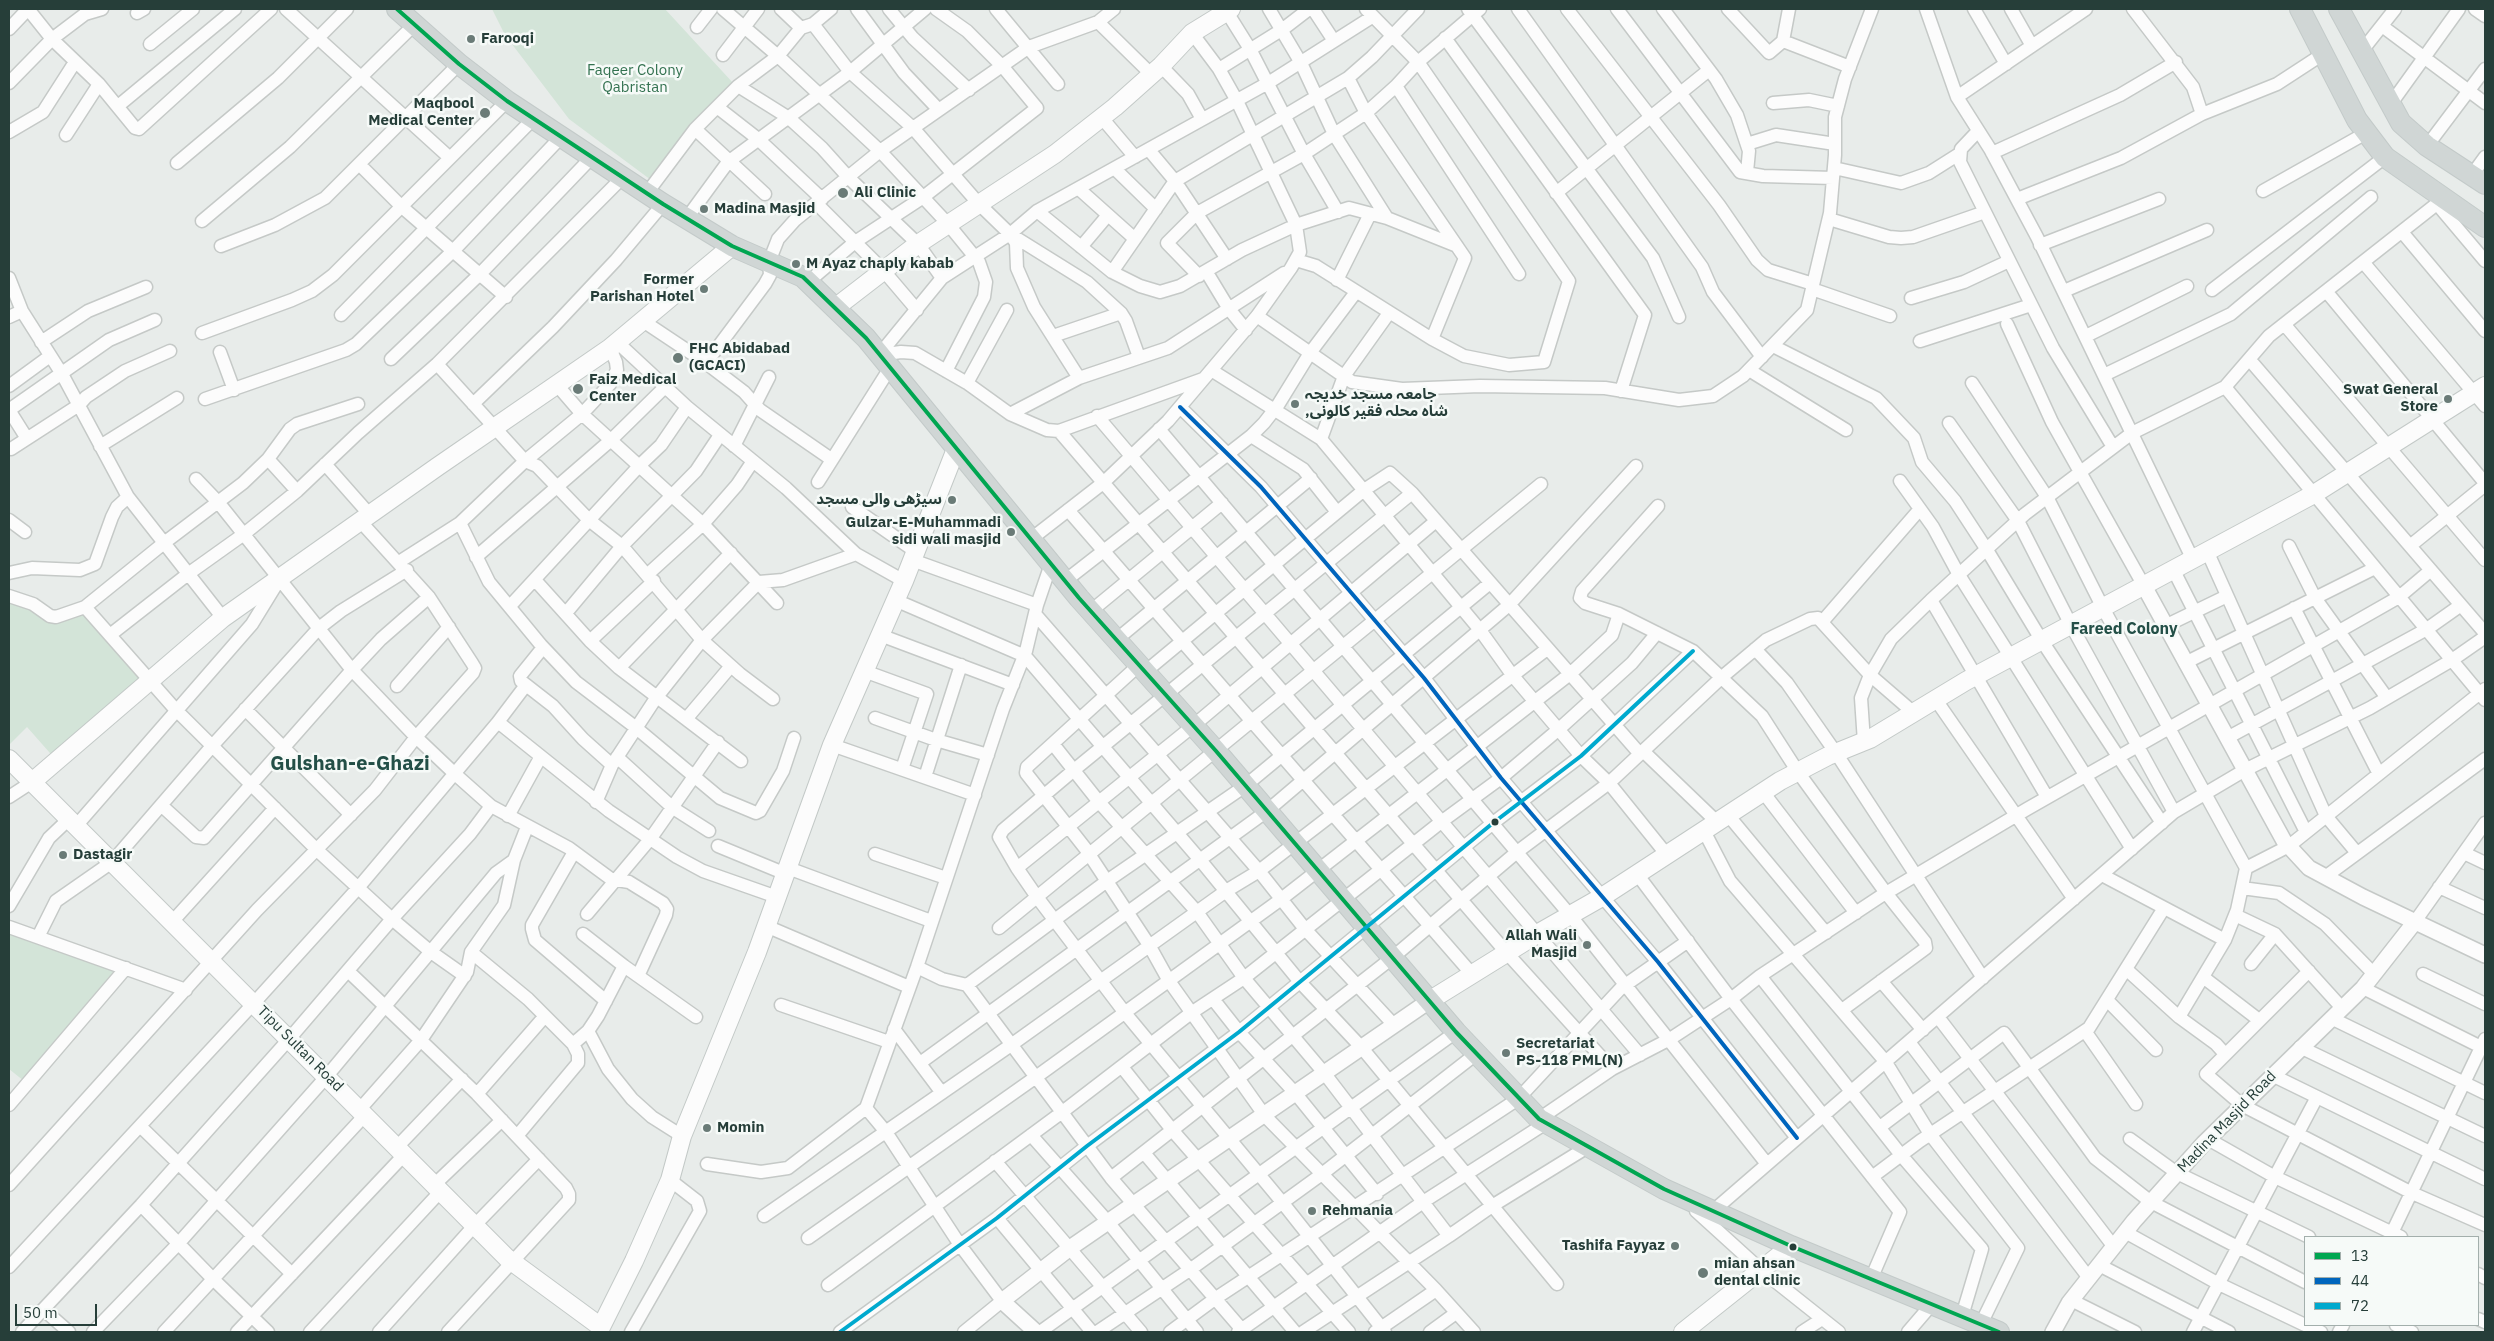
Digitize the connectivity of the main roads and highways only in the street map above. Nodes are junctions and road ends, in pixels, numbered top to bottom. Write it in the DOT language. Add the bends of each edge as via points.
graph roads {
  1 [pos="396,9"];
  2 [pos="2300,9"];
  3 [pos="2339,9"];
  4 [pos="1227,10"];
  5 [pos="2479,179"];
  6 [pos="2485,227"];
  7 [pos="732,246"];
  8 [pos="835,308"];
  9 [pos="2482,395"];
  10 [pos="956,449"];
  11 [pos="9,759"];
  12 [pos="32,782"];
  13 [pos="1429,1001"];
  14 [pos="1790,1246"];
  15 [pos="1970,1324"];
  16 [pos="601,1331"];
  17 [pos="1683,1332"];
  18 [pos="1999,1332"];
  1 -- 7 [label="main road" via="506,101"];
  2 -- 6 [label="main road" via="2357,120 2385,157 2440,202"];
  3 -- 5 [label="main road" via="2401,123 2426,146"];
  4 -- 8 [label="main road" via="1192,33 1102,118 1055,154 918,244"];
  7 -- 8 [label="main road" via="803,277"];
  7 -- 12 [label="main road" via="614,345 223,618"];
  8 -- 10 [label="main road" via="885,361"];
  9 -- 13 [label="main road" via="2432,421 2314,494 1975,677 1864,742 1836,753 1763,792 1602,897"];
  10 -- 13 [label="main road" via="1065,581 1216,751"];
  10 -- 16 [label="main road" via="904,581 832,745 766,926 682,1136 670,1180"];
  11 -- 12 [label="main road, Tipu Sultan Road"];
  12 -- 16 [label="main road, Tipu Sultan Road" via="402,1150 474,1226 513,1262"];
  13 -- 14 [label="main road" via="1542,1121 1704,1211"];
  14 -- 15 [label="main road" via="1932,1304"];
  14 -- 17 [label="main road"];
  15 -- 18 [label="main road"];
}
